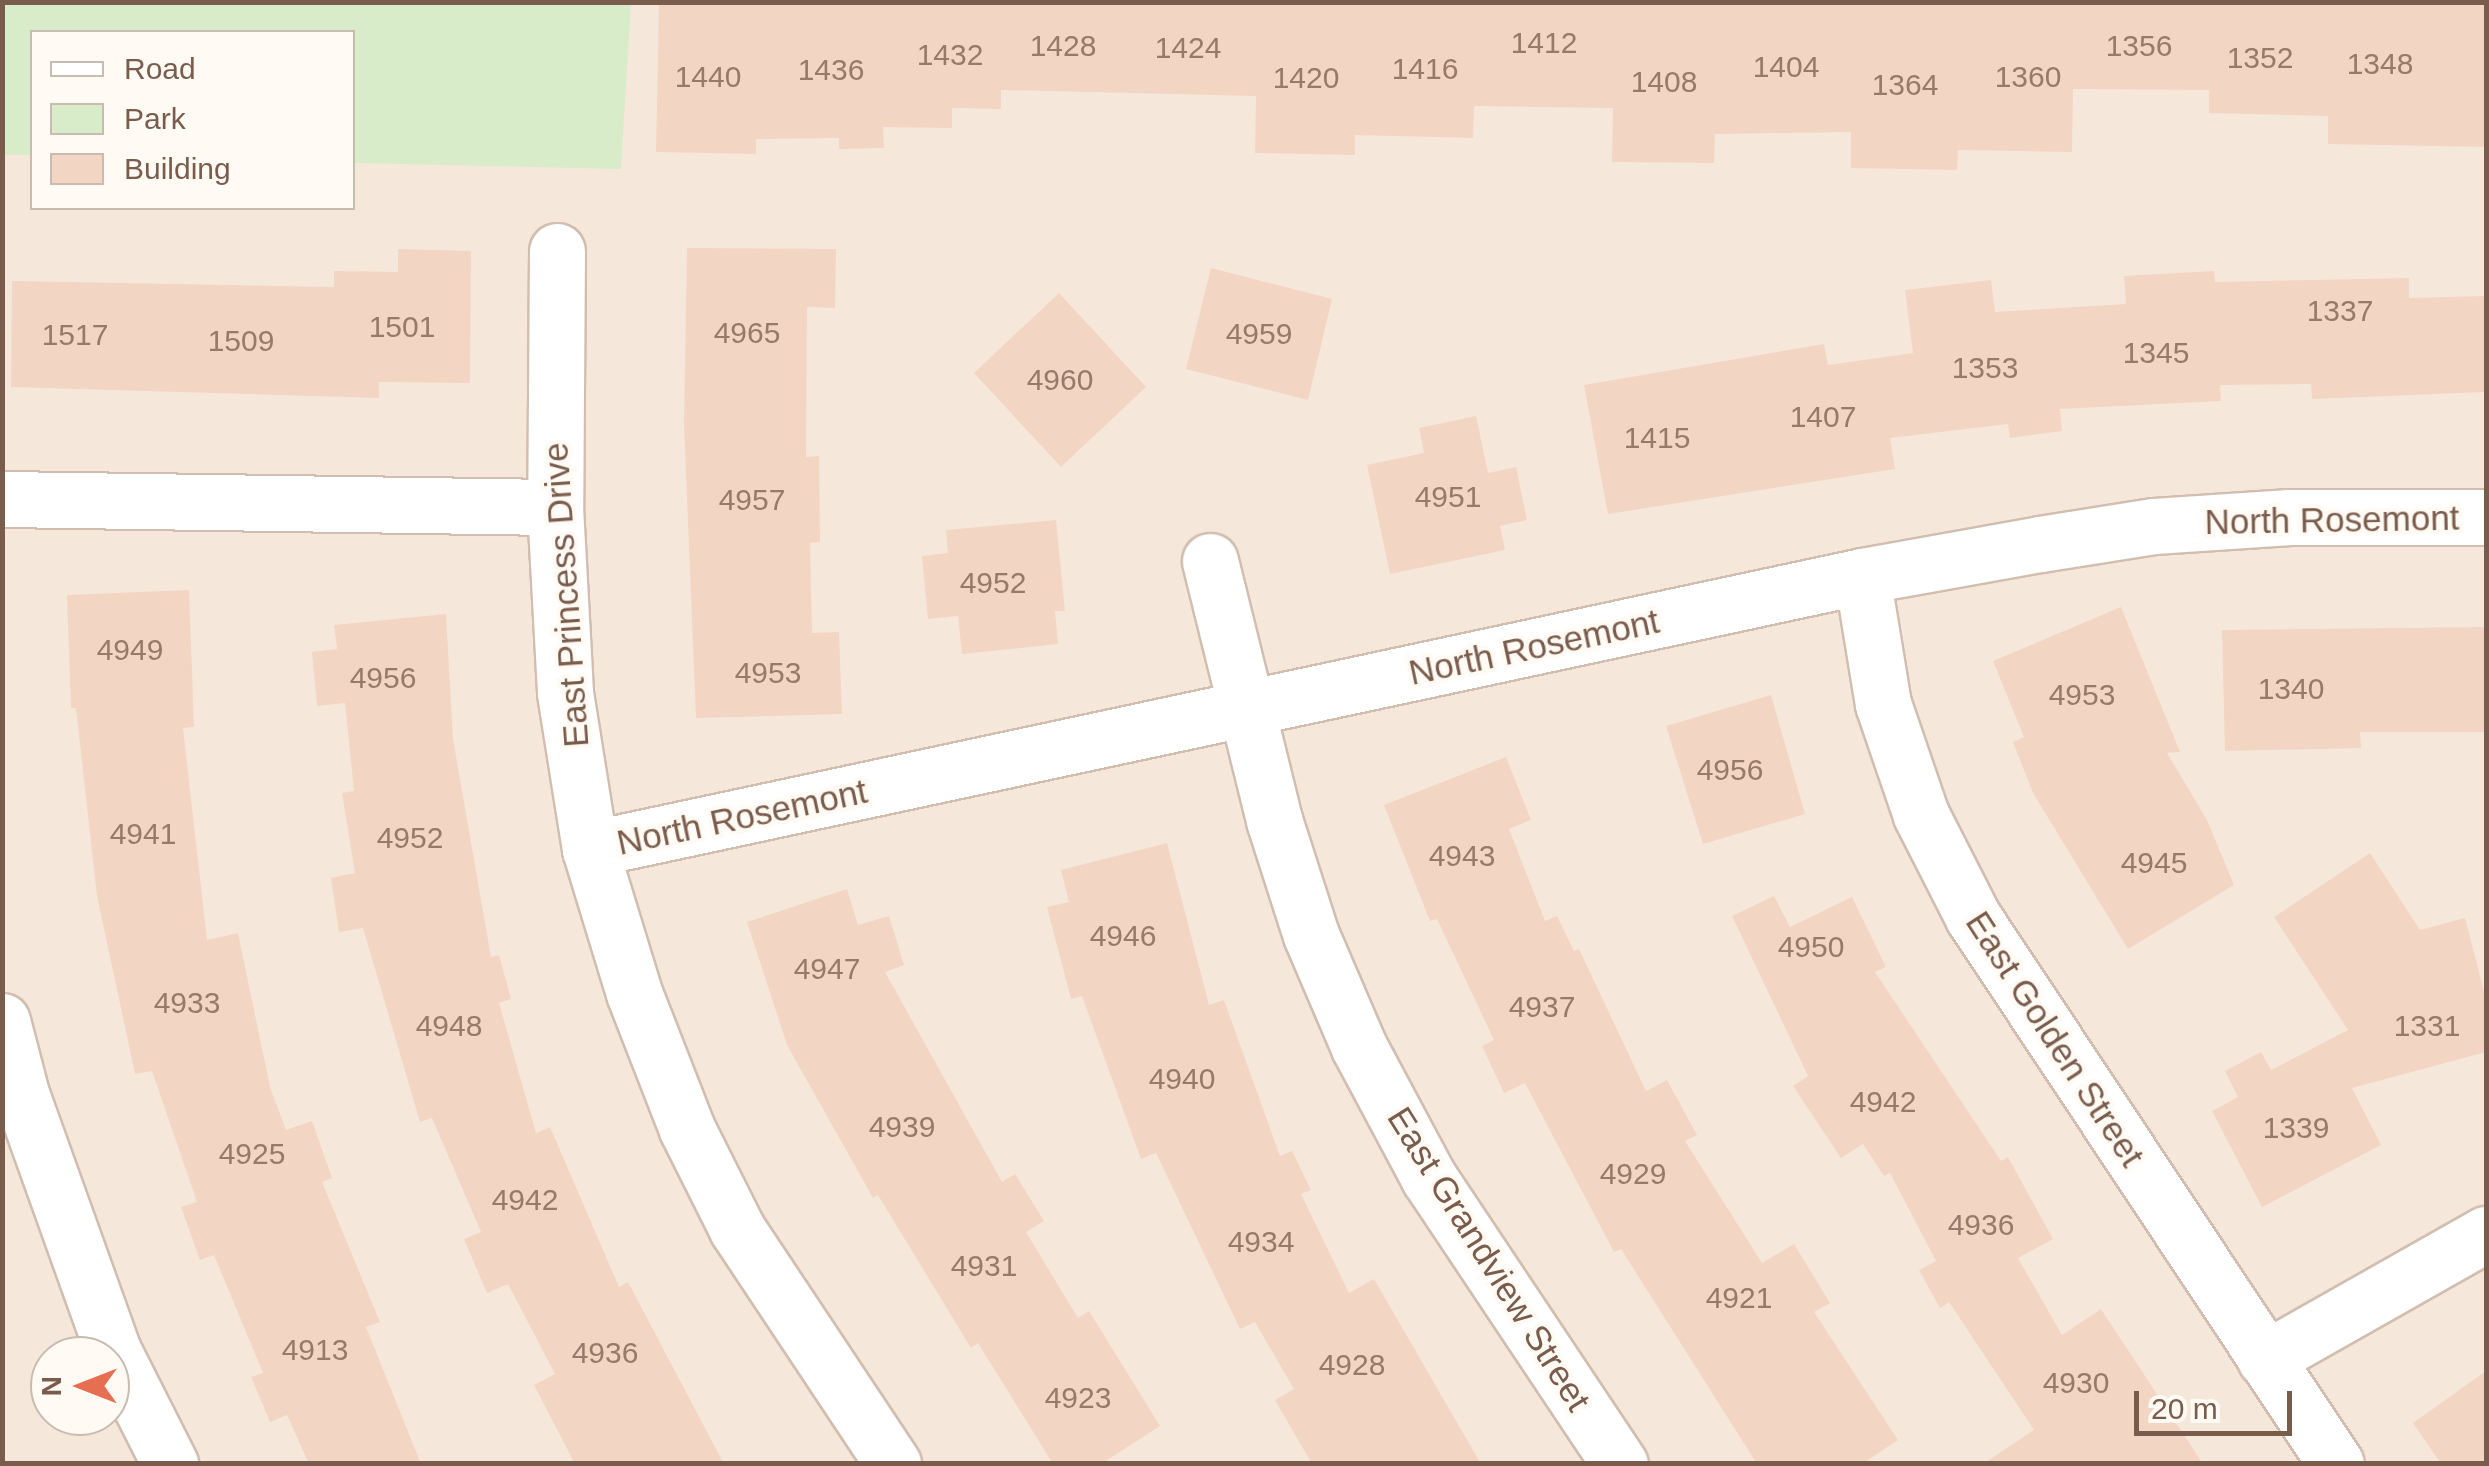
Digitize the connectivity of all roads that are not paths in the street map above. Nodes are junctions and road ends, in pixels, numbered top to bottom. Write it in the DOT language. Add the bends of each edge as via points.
graph roads {
  1 [pos="557,250"];
  2 [pos="2,500"];
  3 [pos="555,507"];
  4 [pos="2486,516"];
  5 [pos="1210,561"];
  6 [pos="1862,576"];
  7 [pos="1246,712"];
  8 [pos="590,849"];
  9 [pos="2,1021"];
  10 [pos="2486,1234"];
  11 [pos="2266,1359"];
  12 [pos="170,1464"];
  13 [pos="893,1464"];
  14 [pos="1620,1464"];
  15 [pos="2336,1464"];
  1 -- 3 [label="street, East Princess Drive"];
  2 -- 3 [label="street"];
  3 -- 8 [label="street, East Princess Drive" via="565,693"];
  4 -- 6 [label="street, North Rosemont" via="2154,526"];
  5 -- 7 [label="street, East Grandview Street"];
  6 -- 7 [label="street, North Rosemont"];
  6 -- 11 [label="street, East Golden Street" via="1884,704 1921,815 1973,917"];
  7 -- 8 [label="street, North Rosemont"];
  7 -- 14 [label="street, East Grandview Street" via="1311,934 1359,1046 1429,1178"];
  8 -- 13 [label="street, East Princess Drive" via="634,994 686,1129 737,1229"];
  9 -- 12 [label="street" via="21,1094 113,1351"];
  10 -- 11 [label="street"];
  11 -- 15 [label="street, East Golden Street"];
}
